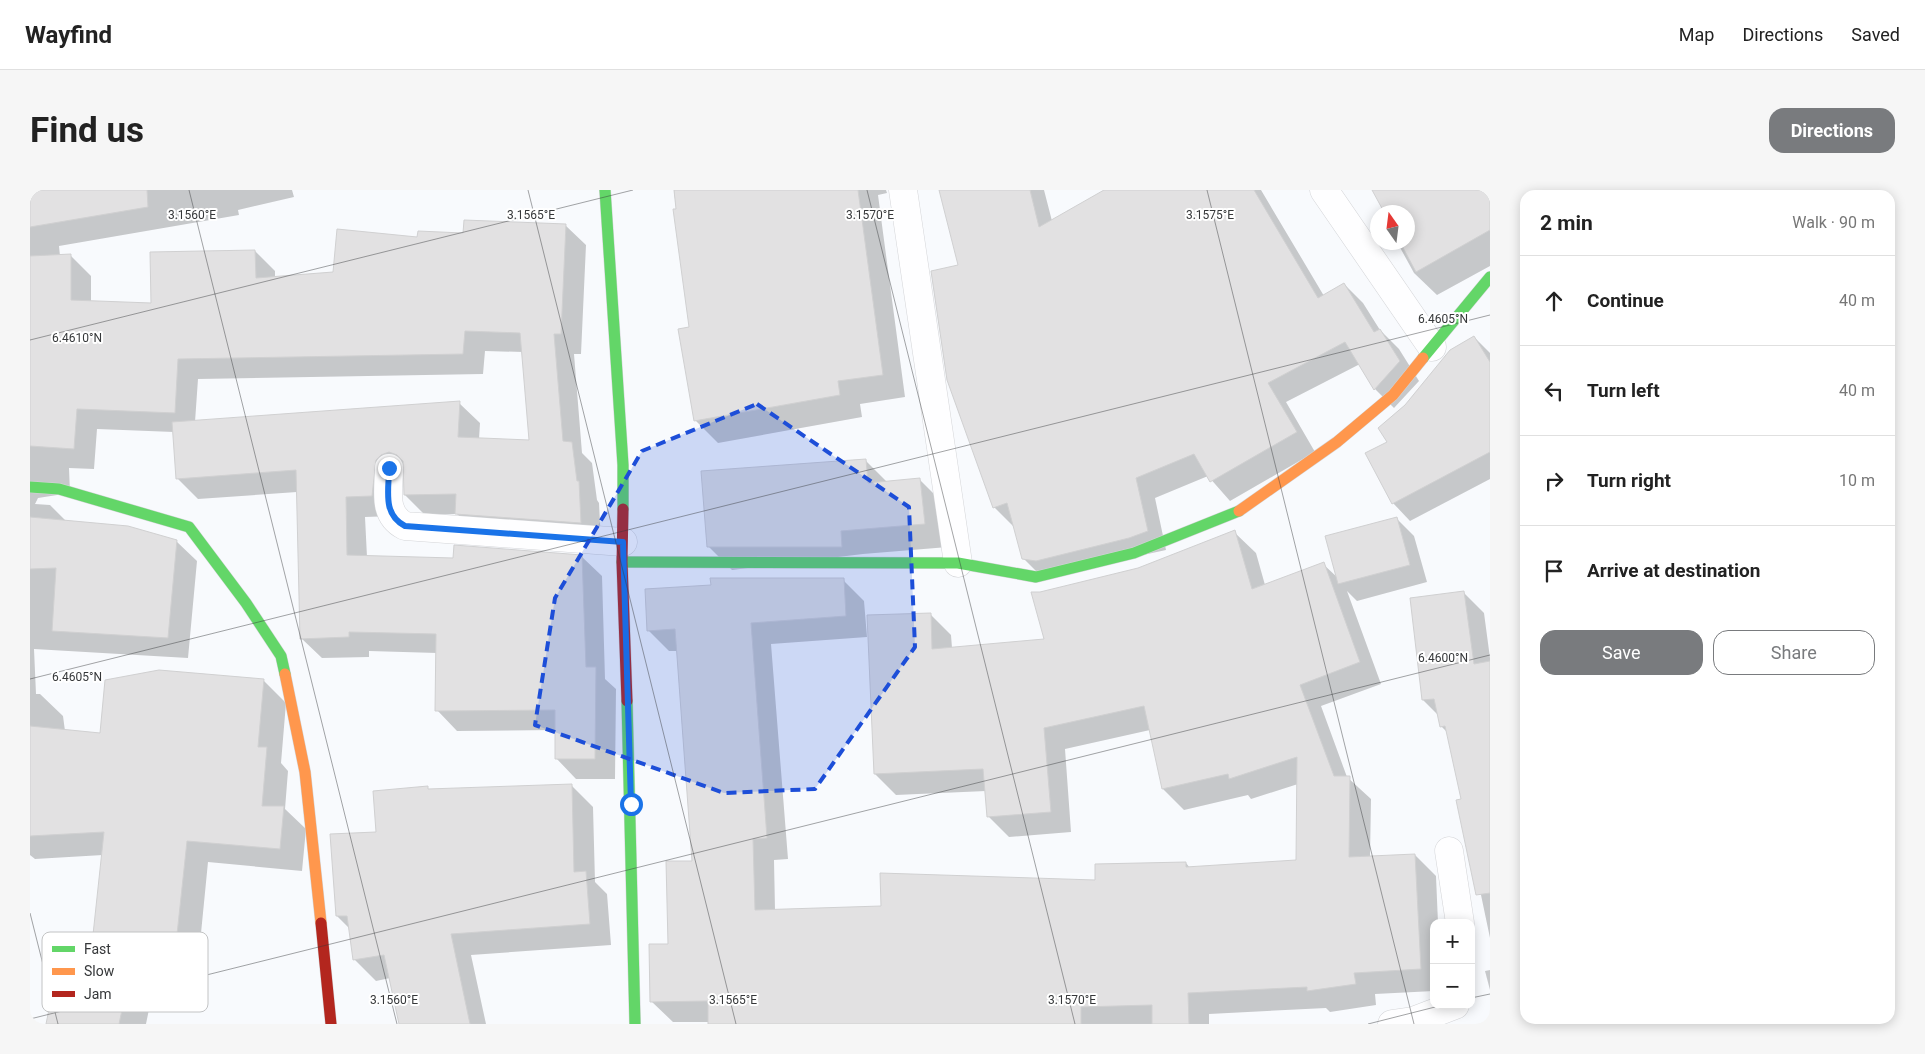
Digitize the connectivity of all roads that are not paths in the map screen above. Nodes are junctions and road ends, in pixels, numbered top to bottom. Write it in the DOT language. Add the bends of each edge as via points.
graph roads {
  1 [pos="605,190"];
  2 [pos="903,190"];
  3 [pos="1324,190"];
  4 [pos="1490,277"];
  5 [pos="1432,347"];
  6 [pos="389,468"];
  7 [pos="30,486"];
  8 [pos="622,552"];
  9 [pos="958,563"];
  10 [pos="1449,851"];
  11 [pos="1459,919"];
  12 [pos="1444,1009"];
  13 [pos="331,1024"];
  14 [pos="635,1024"];
  15 [pos="1392,1024"];
  1 -- 8 [label="street" via="623,465"];
  2 -- 9 [label="street"];
  3 -- 5 [label="street"];
  4 -- 5 [label="street"];
  5 -- 9 [label="street" via="1393,395 1337,442 1234,514 1134,554 1036,577"];
  6 -- 8 [label="street" via="388,505 395,521 405,526"];
  7 -- 13 [label="street" via="59,489 189,527 281,656 305,772"];
  8 -- 9 [label="street"];
  8 -- 14 [label="street"];
  10 -- 11 [label="street"];
  12 -- 15 [label="street" via="1413,1021"];
}
